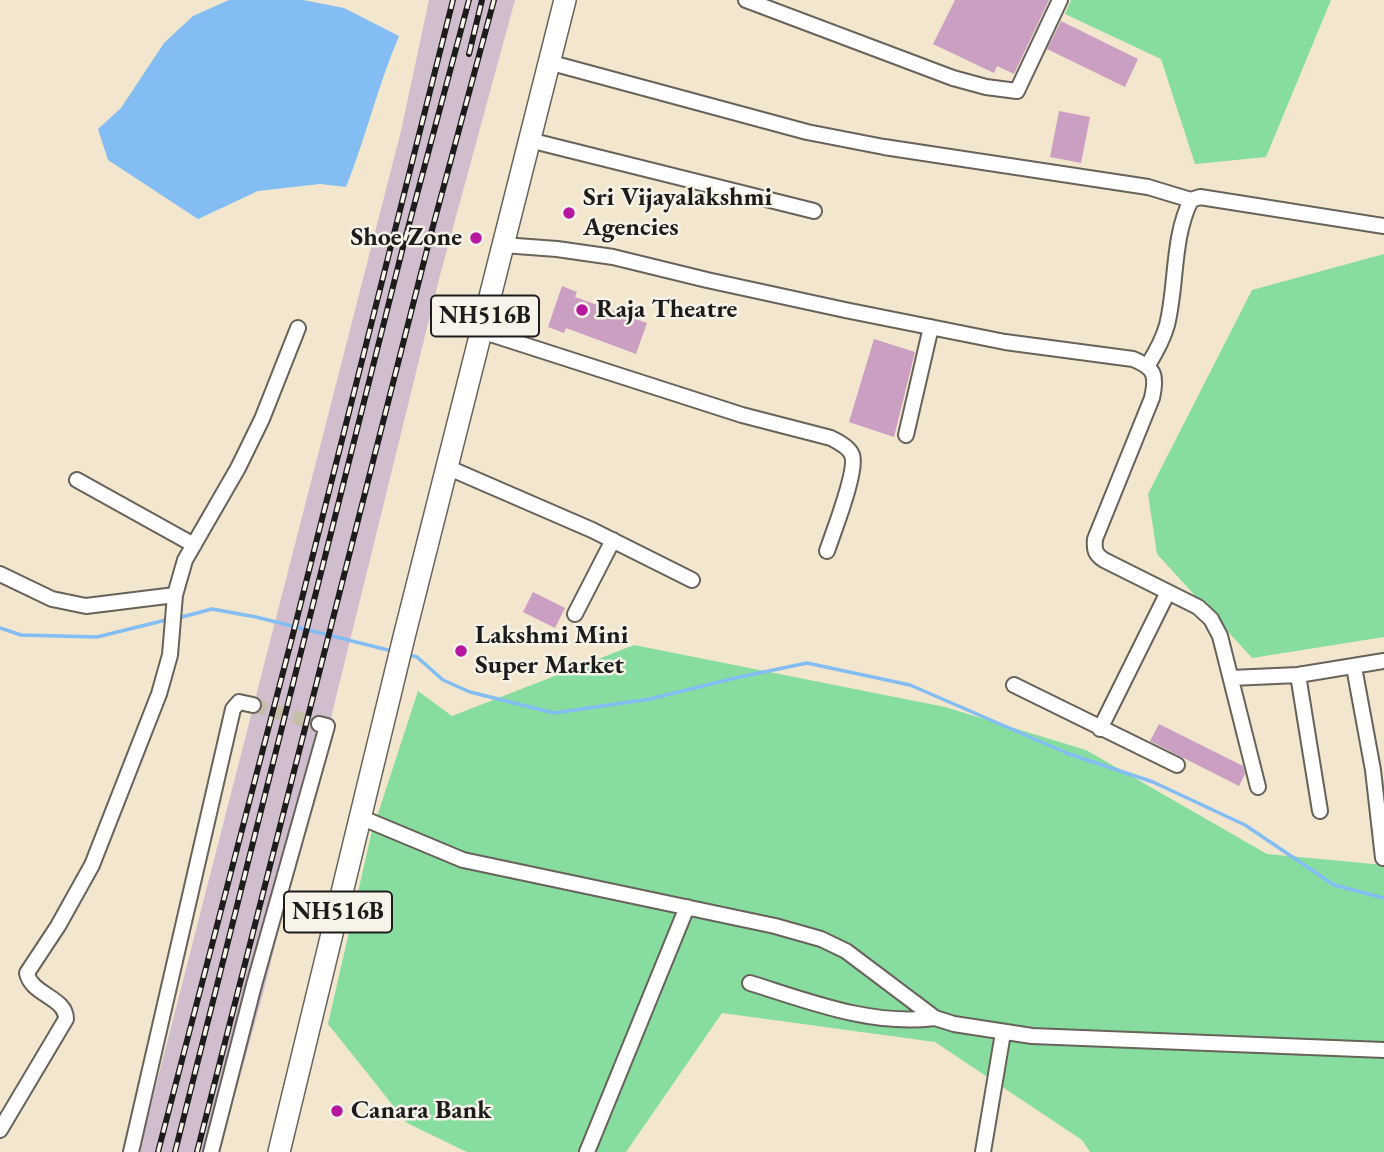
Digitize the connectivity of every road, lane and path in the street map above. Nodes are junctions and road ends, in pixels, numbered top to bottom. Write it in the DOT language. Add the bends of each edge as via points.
graph roads {
  1 [pos="565,0"];
  2 [pos="746,0"];
  3 [pos="1060,0"];
  4 [pos="548,62"];
  5 [pos="528,140"];
  6 [pos="1191,200"];
  7 [pos="814,211"];
  8 [pos="1384,226"];
  9 [pos="503,245"];
  10 [pos="931,327"];
  11 [pos="298,328"];
  12 [pos="481,331"];
  13 [pos="1148,365"];
  14 [pos="906,435"];
  15 [pos="449,468"];
  16 [pos="77,480"];
  17 [pos="613,540"];
  18 [pos="194,545"];
  19 [pos="827,551"];
  20 [pos="0,574"];
  21 [pos="692,580"];
  22 [pos="1168,592"];
  23 [pos="174,602"];
  24 [pos="575,614"];
  25 [pos="1384,661"];
  26 [pos="1354,667"];
  27 [pos="1298,675"];
  28 [pos="1231,678"];
  29 [pos="1014,685"];
  30 [pos="253,705"];
  31 [pos="319,724"];
  32 [pos="1100,729"];
  33 [pos="1177,765"];
  34 [pos="1258,787"];
  35 [pos="1320,811"];
  36 [pos="360,817"];
  37 [pos="1383,858"];
  38 [pos="687,907"];
  39 [pos="750,983"];
  40 [pos="935,1018"];
  41 [pos="1003,1033"];
  42 [pos="1384,1050"];
  43 [pos="0,1130"];
  44 [pos="131,1152"];
  45 [pos="211,1152"];
  46 [pos="279,1152"];
  47 [pos="587,1152"];
  48 [pos="983,1152"];
  1 -- 4 [label="highway, NH516B"];
  2 -- 3 [label="street" via="941,74 1017,91"];
  4 -- 5 [label="highway, NH516B"];
  4 -- 6 [label="street" via="807,132 1148,187"];
  5 -- 7 [label="street"];
  5 -- 9 [label="highway, NH516B"];
  6 -- 8 [label="street" via="1200,197"];
  6 -- 13 [label="street" via="1182,225 1163,340"];
  9 -- 10 [label="street" via="613,257"];
  9 -- 12 [label="highway, NH516B"];
  10 -- 13 [label="street"];
  10 -- 14 [label="street"];
  11 -- 18 [label="street" via="262,419"];
  12 -- 15 [label="highway, NH516B"];
  12 -- 19 [label="street" via="843,445 852,455 852,472"];
  13 -- 22 [label="street" via="1154,374 1152,398 1094,549 1104,560"];
  15 -- 17 [label="street"];
  15 -- 36 [label="highway, NH516B"];
  16 -- 18 [label="street"];
  17 -- 21 [label="street"];
  17 -- 24 [label="street"];
  18 -- 23 [label="street" via="185,560"];
  20 -- 23 [label="street" via="52,599 86,606"];
  22 -- 28 [label="street" via="1212,619"];
  22 -- 32 [label="street"];
  23 -- 43 [label="street" via="170,654 159,694 103,839 58,926 27,973 35,987 62,1006 66,1019"];
  25 -- 26 [label="street"];
  26 -- 27 [label="street"];
  26 -- 37 [label="street"];
  27 -- 28 [label="street"];
  27 -- 35 [label="street"];
  28 -- 34 [label="street"];
  29 -- 32 [label="street"];
  30 -- 44 [label="street" via="239,702 233,709"];
  31 -- 45 [label="street" via="327,726"];
  32 -- 33 [label="street"];
  36 -- 38 [label="street" via="463,860"];
  36 -- 46 [label="highway, NH516B"];
  38 -- 40 [label="street" via="821,939 867,965"];
  38 -- 47 [label="street"];
  39 -- 40 [label="street" via="849,1013 909,1021"];
  40 -- 41 [label="street"];
  41 -- 42 [label="street"];
  41 -- 48 [label="street"];
}
